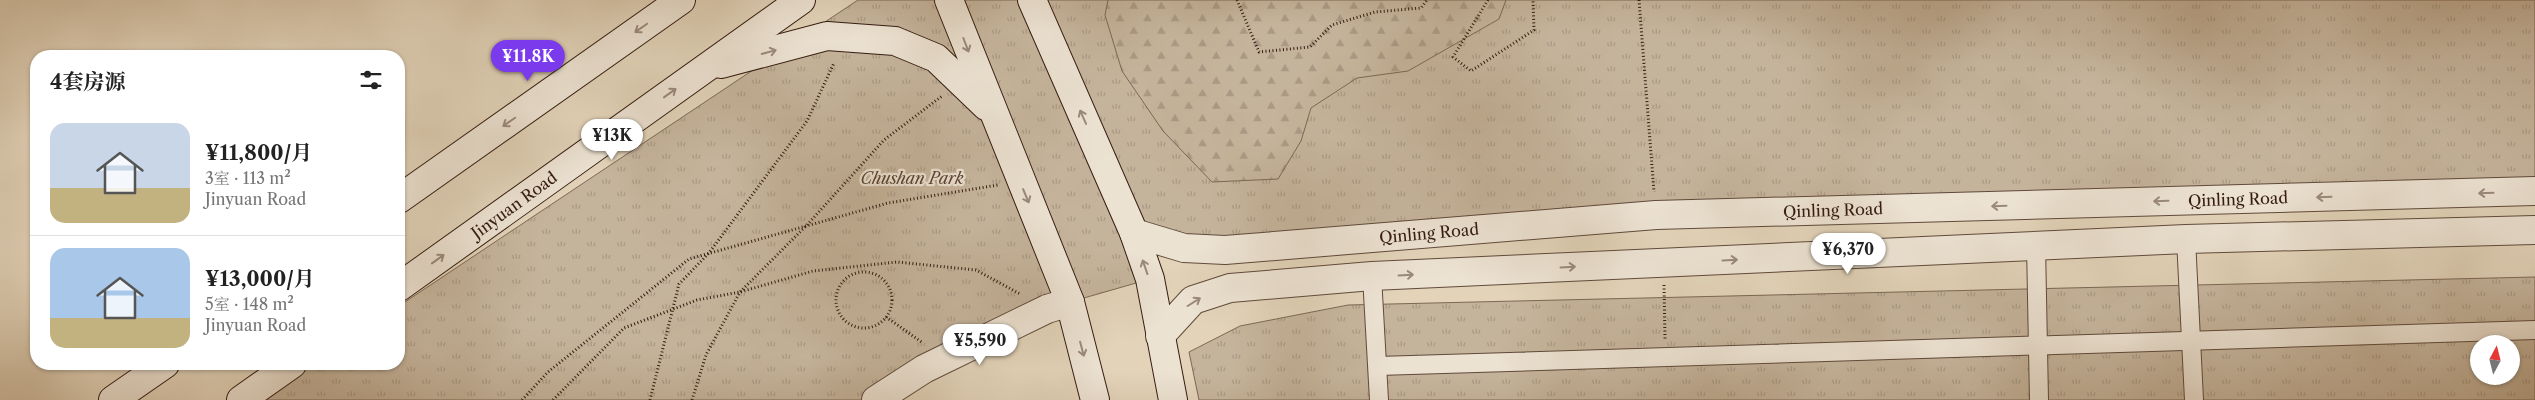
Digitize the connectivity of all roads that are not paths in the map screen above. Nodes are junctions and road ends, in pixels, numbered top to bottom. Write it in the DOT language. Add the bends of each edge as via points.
graph roads {
  1 [pos="681,0"];
  2 [pos="801,0"];
  3 [pos="949,0"];
  4 [pos="1037,6"];
  5 [pos="705,69"];
  6 [pos="993,114"];
  7 [pos="2535,191"];
  8 [pos="405,195"];
  9 [pos="2535,230"];
  10 [pos="1134,233"];
  11 [pos="2186,239"];
  12 [pos="2036,245"];
  13 [pos="1372,276"];
  14 [pos="405,283"];
  15 [pos="1058,305"];
  16 [pos="2535,330"];
  17 [pos="1160,336"];
  18 [pos="2192,344"];
  19 [pos="2037,346"];
  20 [pos="1378,366"];
  21 [pos="156,370"];
  22 [pos="284,370"];
  23 [pos="113,400"];
  24 [pos="241,400"];
  25 [pos="876,400"];
  26 [pos="1095,400"];
  27 [pos="1173,400"];
  28 [pos="1379,400"];
  29 [pos="2039,400"];
  30 [pos="2194,400"];
  1 -- 8 [label="street, one-way"];
  2 -- 5 [label="street, Jinyuan Road"];
  3 -- 6 [label="street, one-way"];
  10 -- 4 [label="street, one-way"];
  5 -- 6 [label="street, one-way" via="828,36 895,41 936,58"];
  14 -- 5 [label="street, Jinyuan Road, one-way"];
  6 -- 15 [label="street, one-way" via="1020,182"];
  7 -- 10 [label="street, Qinling Road, one-way" via="1656,215 1225,250 1184,248"];
  9 -- 11 [label="street"];
  17 -- 10 [label="street, one-way" via="1150,279"];
  11 -- 12 [label="street"];
  11 -- 18 [label="street"];
  13 -- 12 [label="street, one-way"];
  12 -- 19 [label="street"];
  17 -- 13 [label="street, one-way" via="1193,300 1230,288"];
  13 -- 20 [label="street"];
  15 -- 25 [label="street" via="924,370"];
  15 -- 26 [label="street, one-way"];
  16 -- 18 [label="street"];
  17 -- 27 [label="street"];
  18 -- 19 [label="street"];
  18 -- 30 [label="street"];
  19 -- 20 [label="street"];
  19 -- 29 [label="street"];
  20 -- 28 [label="street"];
  21 -- 23 [label="street"];
  22 -- 24 [label="street"];
}
